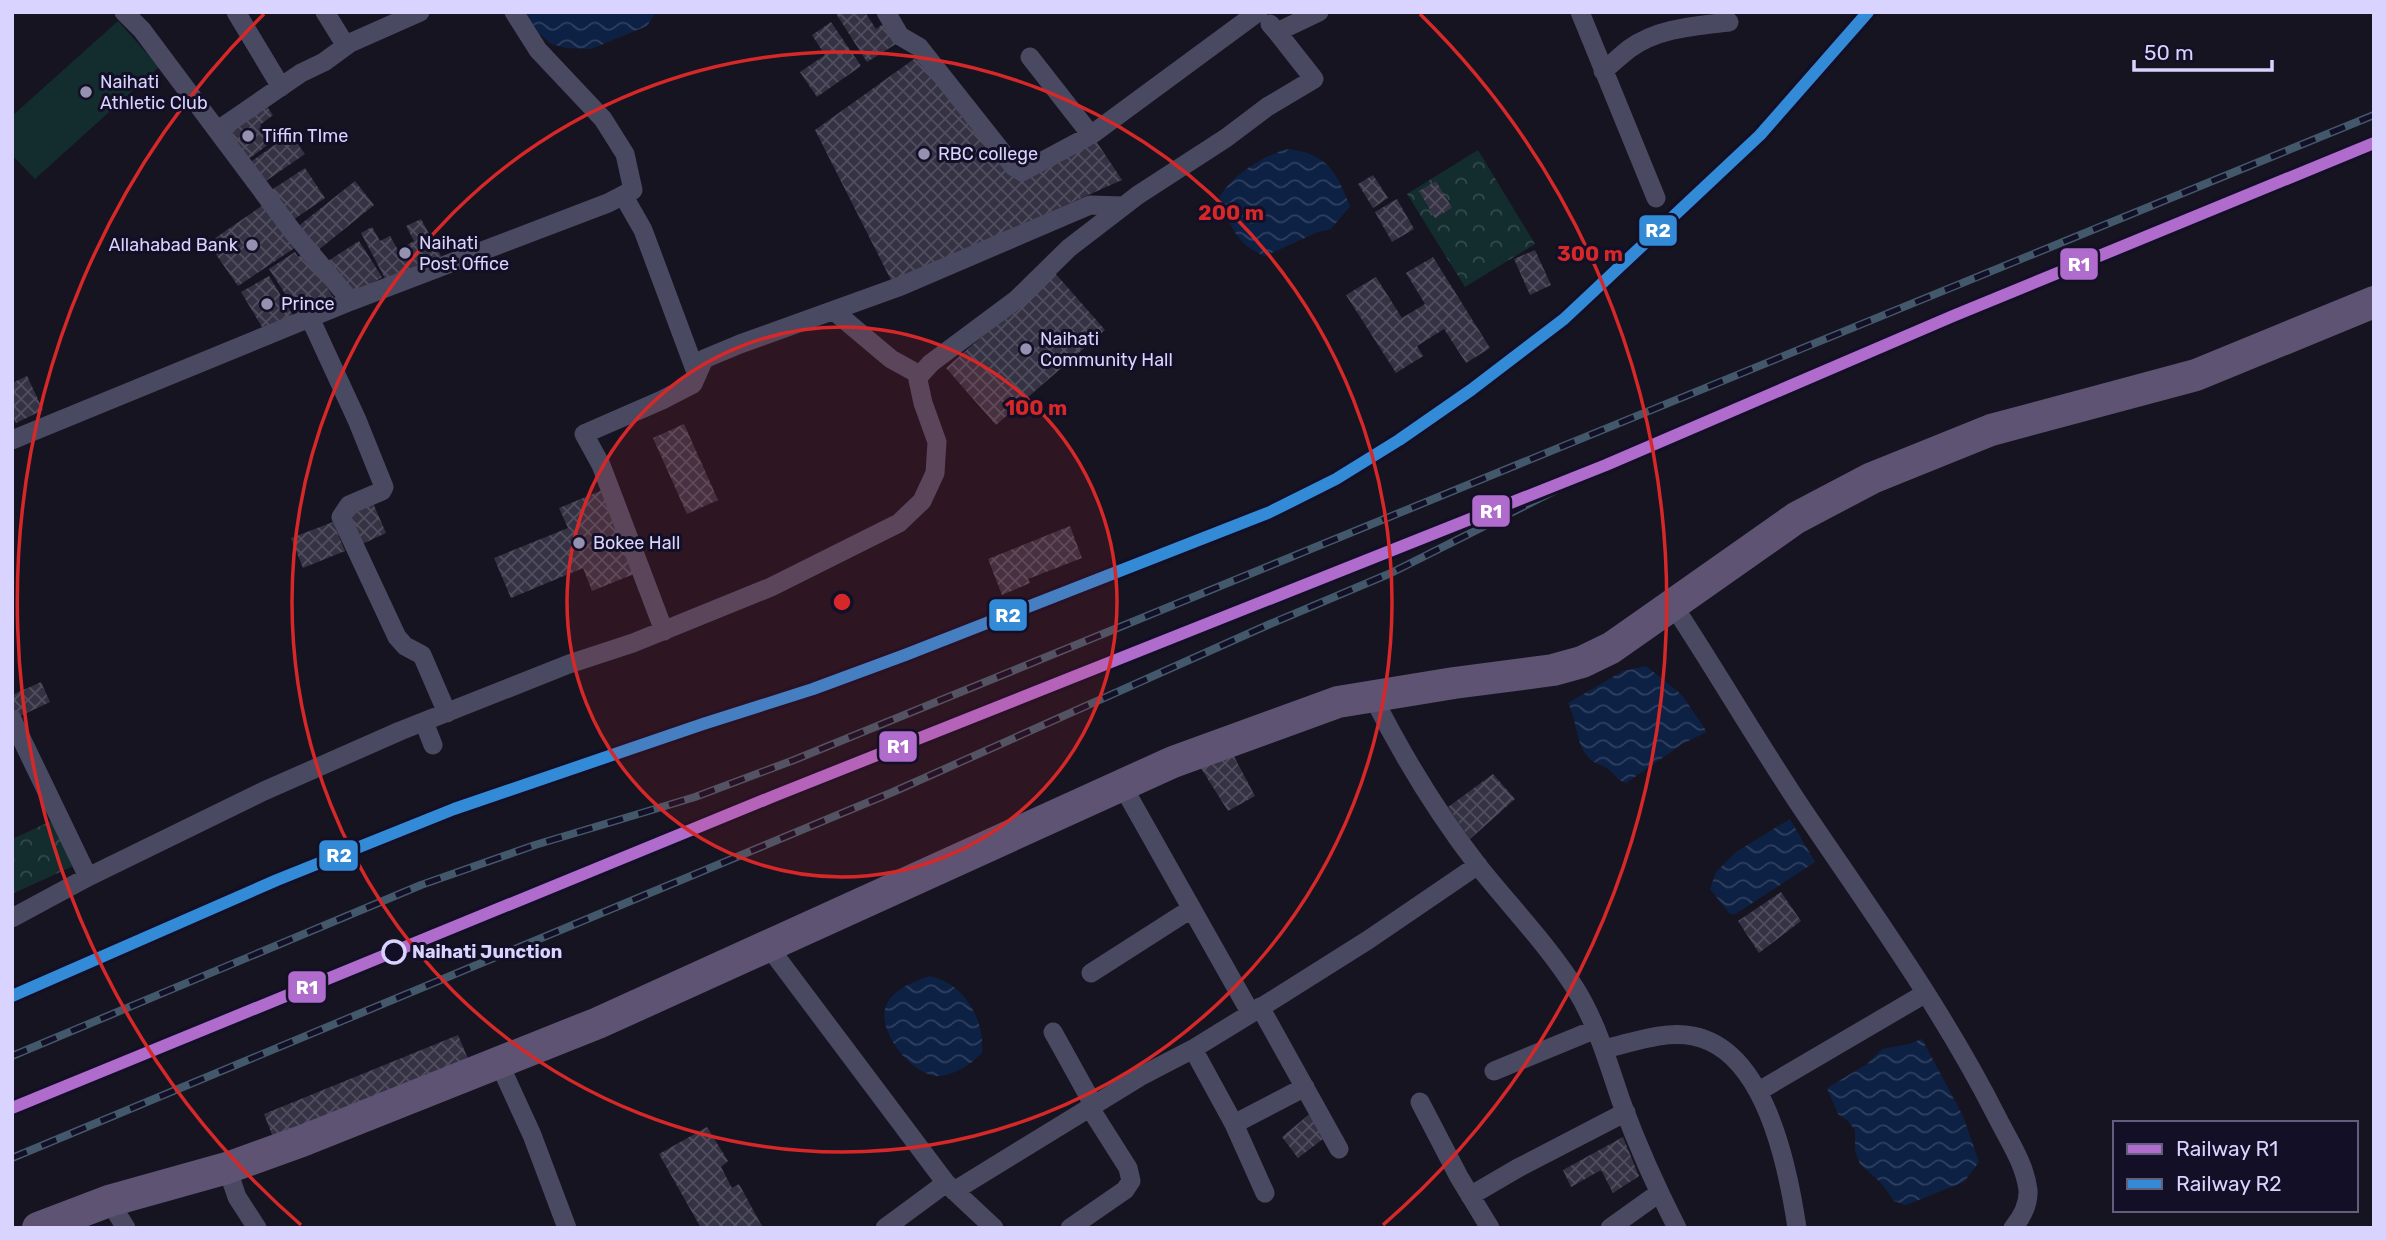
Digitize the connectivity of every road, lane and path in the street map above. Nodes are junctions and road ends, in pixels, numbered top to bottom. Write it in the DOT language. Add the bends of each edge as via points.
graph roads {
  1 [pos="124,12"];
  2 [pos="236,12"];
  3 [pos="325,12"];
  4 [pos="420,12"];
  5 [pos="514,12"];
  6 [pos="886,12"];
  7 [pos="1259,12"];
  8 [pos="1319,12"];
  9 [pos="1580,12"];
  10 [pos="1729,22"];
  11 [pos="1277,32"];
  12 [pos="346,46"];
  13 [pos="1030,57"];
  14 [pos="1603,71"];
  15 [pos="281,87"];
  16 [pos="218,130"];
  17 [pos="1091,135"];
  18 [pos="623,195"];
  19 [pos="1656,198"];
  20 [pos="1123,206"];
  21 [pos="351,301"];
  22 [pos="2374,302"];
  23 [pos="834,311"];
  24 [pos="310,318"];
  25 [pos="920,374"];
  26 [pos="696,375"];
  27 [pos="12,440"];
  28 [pos="1673,605"];
  29 [pos="664,631"];
  30 [pos="1372,695"];
  31 [pos="447,713"];
  32 [pos="424,722"];
  33 [pos="14,725"];
  34 [pos="433,745"];
  35 [pos="1122,785"];
  36 [pos="1478,865"];
  37 [pos="88,877"];
  38 [pos="1191,909"];
  39 [pos="12,918"];
  40 [pos="768,946"];
  41 [pos="1091,973"];
  42 [pos="1926,993"];
  43 [pos="1255,1009"];
  44 [pos="1596,1029"];
  45 [pos="1053,1032"];
  46 [pos="1193,1049"];
  47 [pos="1604,1049"];
  48 [pos="499,1063"];
  49 [pos="1494,1071"];
  50 [pos="1305,1087"];
  51 [pos="1759,1091"];
  52 [pos="1420,1102"];
  53 [pos="1092,1107"];
  54 [pos="1626,1112"];
  55 [pos="1234,1124"];
  56 [pos="1339,1149"];
  57 [pos="227,1168"];
  58 [pos="950,1187"];
  59 [pos="1265,1193"];
  60 [pos="1659,1193"];
  61 [pos="1470,1196"];
  62 [pos="109,1201"];
  63 [pos="38,1228"];
  64 [pos="126,1228"];
  65 [pos="257,1228"];
  66 [pos="567,1228"];
  67 [pos="885,1228"];
  68 [pos="994,1228"];
  69 [pos="1070,1228"];
  70 [pos="1490,1228"];
  71 [pos="1610,1228"];
  72 [pos="1677,1228"];
  73 [pos="1797,1228"];
  74 [pos="2013,1228"];
  1 -- 16 [label="street"];
  2 -- 15 [label="street"];
  3 -- 12 [label="street"];
  4 -- 12 [label="street"];
  5 -- 18 [label="street" via="538,51 603,119 625,154 634,190"];
  6 -- 17 [label="street" via="900,36 919,47 1022,172"];
  7 -- 11 [label="street"];
  7 -- 17 [label="street"];
  8 -- 11 [label="street"];
  9 -- 14 [label="street"];
  10 -- 14 [label="street" via="1653,37 1630,48"];
  11 -- 20 [label="street" via="1314,79"];
  12 -- 15 [label="street"];
  13 -- 17 [label="street"];
  14 -- 19 [label="street"];
  15 -- 16 [label="street"];
  16 -- 21 [label="street"];
  18 -- 21 [label="street"];
  18 -- 26 [label="street" via="643,230"];
  20 -- 23 [label="street" via="1090,205"];
  20 -- 25 [label="street" via="1069,248 1017,299"];
  21 -- 24 [label="street"];
  22 -- 28 [label="main road" via="2196,375 1991,430 1871,478 1796,518"];
  23 -- 25 [label="street" via="891,359"];
  23 -- 26 [label="street" via="704,359"];
  24 -- 27 [label="street"];
  24 -- 31 [label="street" via="384,486 349,505 341,517 397,637 422,655"];
  25 -- 29 [label="street" via="923,403 937,442 935,473 922,501 899,523 771,587"];
  26 -- 29 [label="street" via="693,384 683,390 581,428 601,465"];
  28 -- 30 [label="main road" via="1611,648 1582,662"];
  28 -- 42 [label="street"];
  29 -- 31 [label="street"];
  30 -- 35 [label="main road" via="1247,733"];
  30 -- 36 [label="street" via="1413,770"];
  31 -- 32 [label="street"];
  32 -- 34 [label="street"];
  32 -- 37 [label="street" via="264,791"];
  33 -- 37 [label="street"];
  35 -- 38 [label="street"];
  35 -- 40 [label="main road"];
  36 -- 43 [label="street"];
  36 -- 44 [label="street" via="1555,960"];
  37 -- 39 [label="street"];
  38 -- 41 [label="street"];
  38 -- 43 [label="street"];
  40 -- 48 [label="main road"];
  40 -- 58 [label="street"];
  42 -- 51 [label="street"];
  42 -- 74 [label="street" via="1977,1077 2019,1161 2028,1189 2027,1205"];
  43 -- 46 [label="street"];
  43 -- 50 [label="street"];
  44 -- 47 [label="street"];
  44 -- 49 [label="street"];
  45 -- 53 [label="street"];
  46 -- 53 [label="street"];
  46 -- 55 [label="street"];
  47 -- 51 [label="street" via="1671,1034 1693,1036 1726,1051"];
  47 -- 54 [label="street"];
  48 -- 57 [label="main road"];
  48 -- 66 [label="street"];
  50 -- 55 [label="street"];
  50 -- 56 [label="street"];
  51 -- 73 [label="street" via="1782,1155"];
  52 -- 61 [label="street"];
  53 -- 58 [label="street"];
  53 -- 69 [label="street" via="1131,1181"];
  54 -- 60 [label="street"];
  54 -- 61 [label="street"];
  55 -- 59 [label="street"];
  57 -- 62 [label="main road"];
  57 -- 65 [label="street" via="237,1197"];
  58 -- 67 [label="street"];
  58 -- 68 [label="street"];
  60 -- 71 [label="street"];
  60 -- 72 [label="street"];
  61 -- 70 [label="street"];
  62 -- 63 [label="main road"];
  62 -- 64 [label="street"];
}
